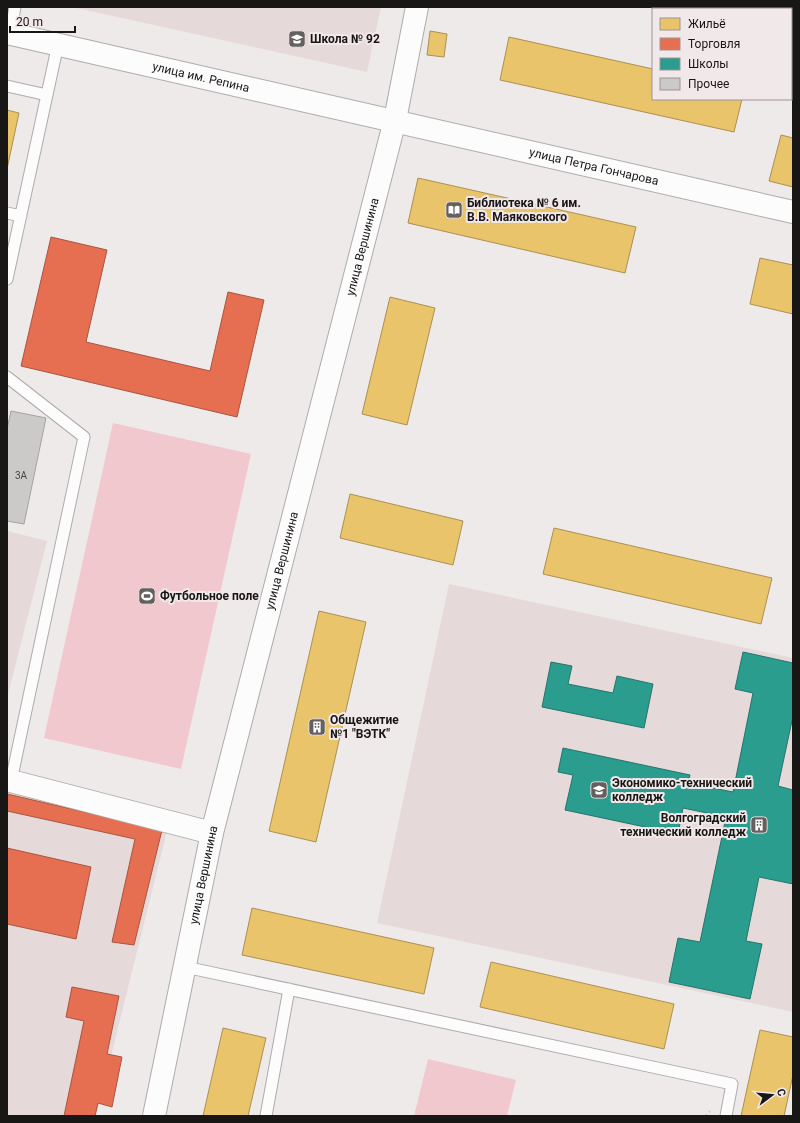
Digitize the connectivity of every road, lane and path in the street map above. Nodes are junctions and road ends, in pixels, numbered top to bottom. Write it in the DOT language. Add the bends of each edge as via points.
graph roads {
  1 [pos="15,7"];
  2 [pos="417,7"];
  3 [pos="8,34"];
  4 [pos="58,44"];
  5 [pos="7,86"];
  6 [pos="47,95"];
  7 [pos="395,120"];
  8 [pos="793,212"];
  9 [pos="7,213"];
  10 [pos="21,216"];
  11 [pos="7,279"];
  12 [pos="7,377"];
  13 [pos="9,781"];
  14 [pos="212,832"];
  15 [pos="185,967"];
  16 [pos="289,989"];
  17 [pos="154,1116"];
  18 [pos="266,1116"];
  19 [pos="726,1116"];
  1 -- 3 [label="lane"];
  2 -- 7 [label="street, улица Вершинина"];
  3 -- 4 [label="street, улица им. Репина"];
  4 -- 6 [label="lane"];
  4 -- 7 [label="street, улица им. Репина"];
  5 -- 6 [label="lane"];
  6 -- 10 [label="lane"];
  7 -- 8 [label="street, улица Петра Гончарова"];
  7 -- 14 [label="street, улица Вершинина"];
  9 -- 10 [label="lane"];
  10 -- 11 [label="lane"];
  12 -- 13 [label="lane" via="84,436"];
  13 -- 14 [label="street"];
  14 -- 15 [label="street, улица Вершинина"];
  15 -- 16 [label="lane"];
  15 -- 17 [label="street, улица Вершинина"];
  16 -- 18 [label="lane"];
  16 -- 19 [label="lane" via="732,1084"];
}
